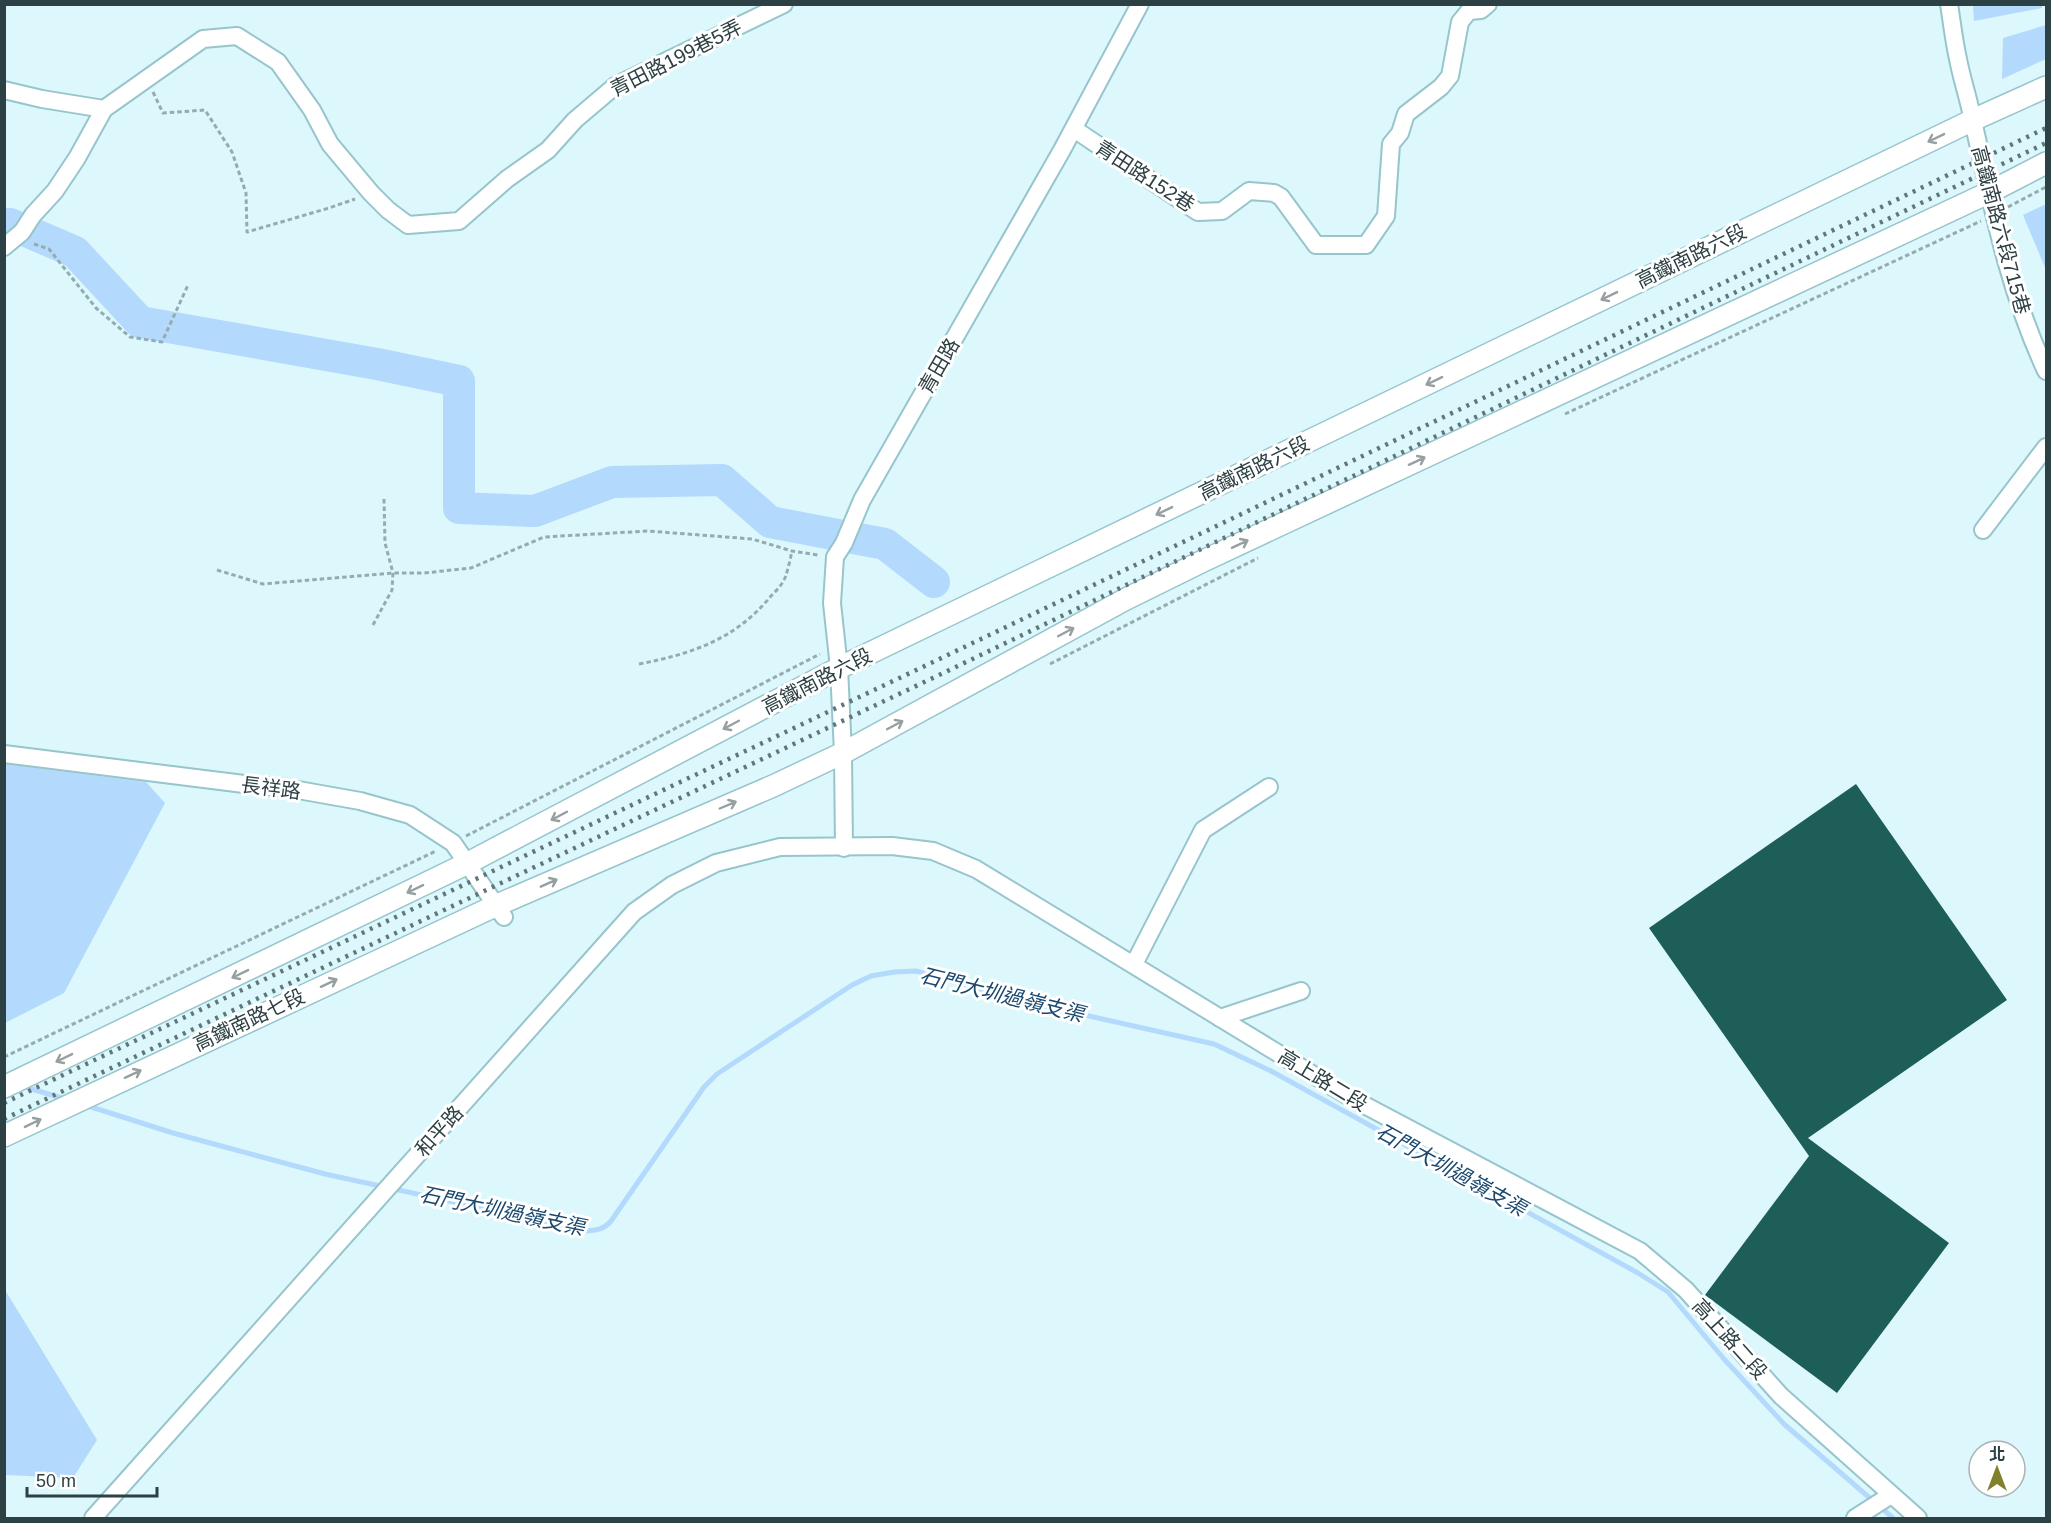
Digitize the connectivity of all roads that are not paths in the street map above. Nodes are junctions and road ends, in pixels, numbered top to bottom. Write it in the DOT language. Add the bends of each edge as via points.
graph roads {
  1 [pos="784,4"];
  2 [pos="1140,4"];
  3 [pos="1488,4"];
  4 [pos="1949,4"];
  5 [pos="2046,87"];
  6 [pos="4,90"];
  7 [pos="104,109"];
  8 [pos="1973,120"];
  9 [pos="1074,129"];
  10 [pos="2046,163"];
  11 [pos="1988,193"];
  12 [pos="14,239"];
  13 [pos="2046,371"];
  14 [pos="2046,447"];
  15 [pos="1983,530"];
  16 [pos="839,669"];
  17 [pos="843,753"];
  18 [pos="4,754"];
  19 [pos="1269,788"];
  20 [pos="844,848"];
  21 [pos="468,863"];
  22 [pos="499,911"];
  23 [pos="1134,964"];
  24 [pos="1301,991"];
  25 [pos="1221,1018"];
  26 [pos="4,1087"];
  27 [pos="4,1136"];
  28 [pos="1888,1497"];
  29 [pos="1861,1514"];
  30 [pos="93,1518"];
  31 [pos="1917,1518"];
  1 -- 7 [label="street, 青田路199巷5弄" via="615,86 575,120 548,150 459,221 408,225 388,210 330,144 312,110 278,62 237,36 203,39"];
  2 -- 9 [label="street, 青田路"];
  3 -- 9 [label="street, 青田路152巷" via="1481,10 1469,11 1460,22 1450,76 1406,114 1400,133 1390,144 1386,216 1366,245 1316,245 1274,193 1250,191 1222,211 1198,212"];
  4 -- 8 [label="street, 高鐵南路六段715巷"];
  5 -- 8 [label="main road, 高鐵南路六段"];
  6 -- 7 [label="street"];
  7 -- 12 [label="street" via="55,191"];
  8 -- 11 [label="street, 高鐵南路六段715巷"];
  8 -- 16 [label="main road, 高鐵南路六段, one-way"];
  9 -- 16 [label="street, 青田路" via="862,500 835,557 832,603"];
  10 -- 11 [label="main road"];
  11 -- 13 [label="street, 高鐵南路六段715巷" via="2014,290"];
  17 -- 11 [label="main road, one-way" via="1203,561"];
  14 -- 15 [label="street"];
  16 -- 17 [label="street, 青田路"];
  16 -- 21 [label="main road, 高鐵南路六段, one-way"];
  17 -- 20 [label="street"];
  22 -- 17 [label="main road, one-way"];
  18 -- 21 [label="street, 長祥路" via="287,788 360,801 410,815 453,843"];
  19 -- 23 [label="street" via="1203,831"];
  20 -- 23 [label="street, 高上路二段" via="892,846 933,851 976,869"];
  20 -- 30 [label="street, 和平路" via="780,847 716,862 672,885 634,912"];
  21 -- 22 [label="street, 長祥路"];
  21 -- 26 [label="main road, one-way"];
  27 -- 22 [label="main road, 高鐵南路七段, one-way"];
  23 -- 25 [label="street, 高上路二段"];
  24 -- 25 [label="street"];
  25 -- 28 [label="street, 高上路二段" via="1353,1099 1640,1251 1686,1290 1782,1396"];
  28 -- 29 [label="street"];
  28 -- 31 [label="street, 高上路二段"];
}
